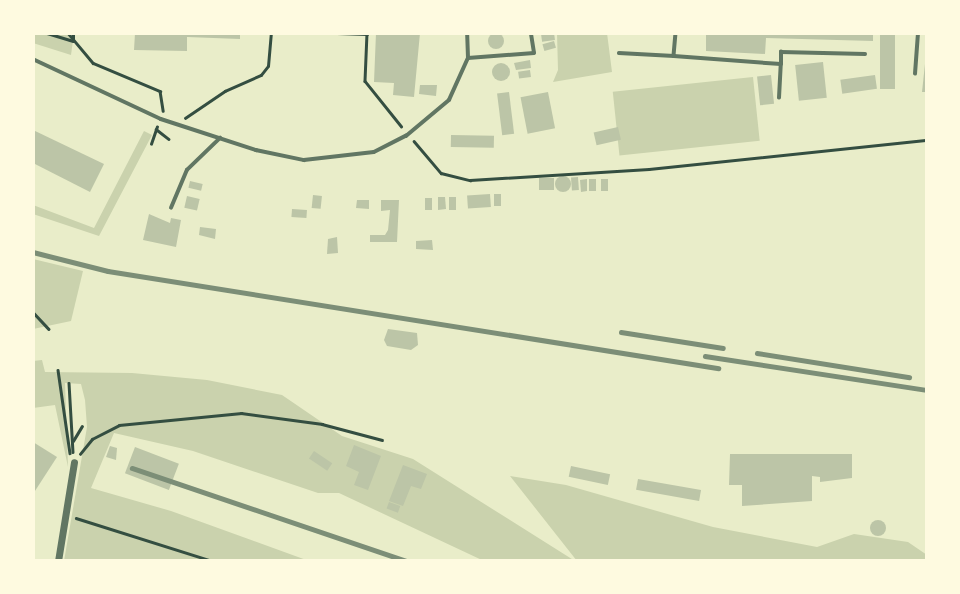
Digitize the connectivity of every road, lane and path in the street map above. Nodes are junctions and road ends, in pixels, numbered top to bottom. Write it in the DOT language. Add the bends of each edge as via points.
graph roads {
  1 [pos="47,33"];
  2 [pos="71,33"];
  3 [pos="271,33"];
  4 [pos="337,33"];
  5 [pos="467,33"];
  6 [pos="531,33"];
  7 [pos="676,33"];
  8 [pos="918,33"];
  9 [pos="367,34"];
  10 [pos="73,41"];
  11 [pos="620,53"];
  12 [pos="865,54"];
  13 [pos="674,56"];
  14 [pos="468,58"];
  15 [pos="33,59"];
  16 [pos="780,64"];
  17 [pos="915,74"];
  18 [pos="779,98"];
  19 [pos="161,119"];
  20 [pos="176,124"];
  21 [pos="408,134"];
  22 [pos="220,138"];
  23 [pos="169,139"];
  24 [pos="927,140"];
  25 [pos="151,144"];
  26 [pos="171,208"];
  27 [pos="33,312"];
  28 [pos="49,329"];
  29 [pos="58,370"];
  30 [pos="69,383"];
  31 [pos="82,426"];
  32 [pos="382,440"];
  33 [pos="73,441"];
  34 [pos="74,462"];
  35 [pos="66,515"];
  36 [pos="58,561"];
  37 [pos="212,561"];
  1 -- 10 [label="path"];
  2 -- 10 [label="path"];
  3 -- 20 [label="path" via="268,66 261,75 225,91"];
  4 -- 9 [label="path"];
  5 -- 14 [label="lane"];
  6 -- 14 [label="lane" via="534,54"];
  7 -- 13 [label="lane"];
  8 -- 17 [label="lane"];
  9 -- 21 [label="path" via="365,81"];
  10 -- 19 [label="path" via="93,63 160,91"];
  11 -- 13 [label="lane"];
  12 -- 16 [label="lane" via="781,52"];
  13 -- 16 [label="lane"];
  14 -- 21 [label="lane" via="449,100"];
  15 -- 19 [label="lane"];
  16 -- 18 [label="lane"];
  19 -- 20 [label="lane"];
  20 -- 22 [label="lane"];
  21 -- 22 [label="lane" via="374,152 304,160"];
  21 -- 24 [label="path" via="441,173 470,180 649,169"];
  22 -- 26 [label="lane" via="187,170"];
  23 -- 25 [label="path" via="156,129"];
  27 -- 28 [label="path"];
  29 -- 34 [label="path"];
  30 -- 33 [label="path"];
  31 -- 33 [label="path"];
  32 -- 34 [label="path" via="322,424 241,413 119,425 92,439"];
  33 -- 34 [label="path"];
  34 -- 35 [label="street"];
  35 -- 36 [label="street"];
  35 -- 37 [label="path"];
}
